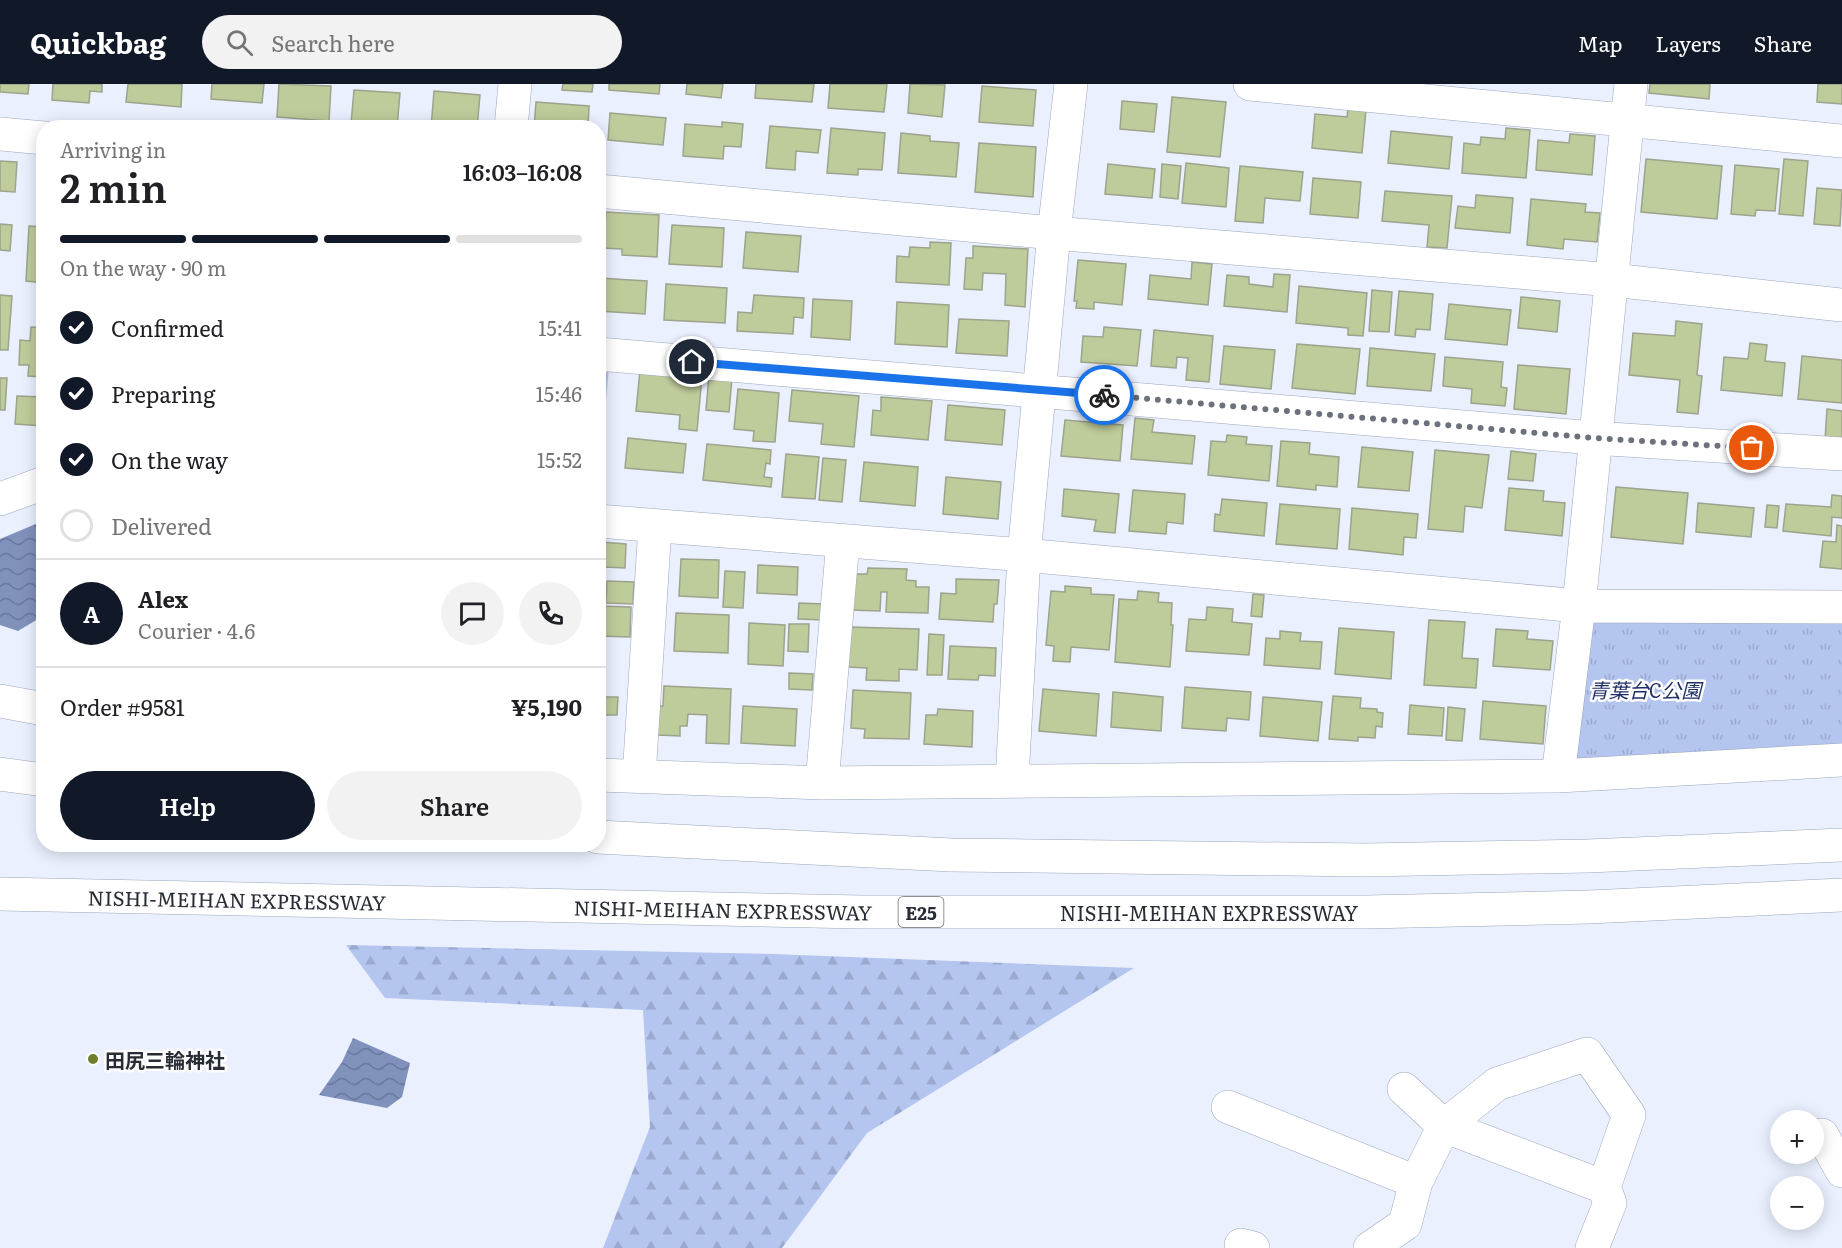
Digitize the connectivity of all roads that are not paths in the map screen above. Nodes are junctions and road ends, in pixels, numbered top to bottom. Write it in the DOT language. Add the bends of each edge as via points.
graph roads {
  1 [pos="515,84"];
  2 [pos="1071,84"];
  3 [pos="1250,84"];
  4 [pos="1631,84"];
  5 [pos="512,120"];
  6 [pos="1628,120"];
  7 [pos="0,134"];
  8 [pos="36,137"];
  9 [pos="1842,141"];
  10 [pos="606,192"];
  11 [pos="1054,233"];
  12 [pos="1612,280"];
  13 [pos="1842,305"];
  14 [pos="606,355"];
  15 [pos="1041,390"];
  16 [pos="1594,438"];
  17 [pos="1842,454"];
  18 [pos="36,486"];
  19 [pos="0,500"];
  20 [pos="606,522"];
  21 [pos="655,526"];
  22 [pos="843,541"];
  23 [pos="1024,555"];
  24 [pos="1578,606"];
  25 [pos="1842,607"];
  26 [pos="0,701"];
  27 [pos="36,707"];
  28 [pos="1842,760"];
  29 [pos="0,774"];
  30 [pos="606,775"];
  31 [pos="1558,776"];
  32 [pos="639,777"];
  33 [pos="36,779"];
  34 [pos="1012,781"];
  35 [pos="822,783"];
  36 [pos="606,837"];
  37 [pos="1842,845"];
  38 [pos="0,894"];
  39 [pos="1842,895"];
  40 [pos="1404,1089"];
  41 [pos="1228,1107"];
  42 [pos="1444,1126"];
  43 [pos="1824,1139"];
  44 [pos="1842,1171"];
  45 [pos="1416,1182"];
  46 [pos="1604,1186"];
  47 [pos="1370,1248"];
  48 [pos="1592,1248"];
  1 -- 5 [label="main road"];
  2 -- 11 [label="main road"];
  3 -- 6 [label="main road"];
  4 -- 6 [label="main road"];
  6 -- 9 [label="main road"];
  6 -- 12 [label="main road"];
  7 -- 8 [label="main road"];
  10 -- 11 [label="main road"];
  11 -- 12 [label="main road"];
  11 -- 15 [label="main road"];
  12 -- 13 [label="main road"];
  12 -- 16 [label="main road"];
  14 -- 15 [label="main road"];
  15 -- 16 [label="main road"];
  15 -- 23 [label="main road"];
  16 -- 17 [label="main road"];
  16 -- 24 [label="main road"];
  18 -- 19 [label="main road"];
  20 -- 21 [label="main road"];
  21 -- 22 [label="main road"];
  21 -- 32 [label="main road"];
  22 -- 23 [label="main road"];
  22 -- 35 [label="main road"];
  23 -- 24 [label="main road"];
  23 -- 34 [label="main road"];
  24 -- 25 [label="main road"];
  24 -- 31 [label="main road"];
  26 -- 27 [label="main road"];
  28 -- 31 [label="main road"];
  29 -- 33 [label="main road"];
  30 -- 32 [label="main road"];
  31 -- 34 [label="main road"];
  32 -- 35 [label="main road"];
  34 -- 35 [label="main road"];
  36 -- 37 [label="main road" via="951,855 1365,860 1588,856"];
  38 -- 39 [label="main road, NISHI-MEIHAN EXPRESSWAY / E25" via="861,912 1366,912"];
  40 -- 42 [label="main road"];
  41 -- 45 [label="main road"];
  42 -- 45 [label="main road"];
  42 -- 46 [label="main road"];
  42 -- 46 [label="main road" via="1497,1084 1587,1054 1629,1115"];
  43 -- 44 [label="main road"];
  45 -- 47 [label="main road" via="1405,1224"];
  46 -- 48 [label="main road" via="1610,1203"];
}
